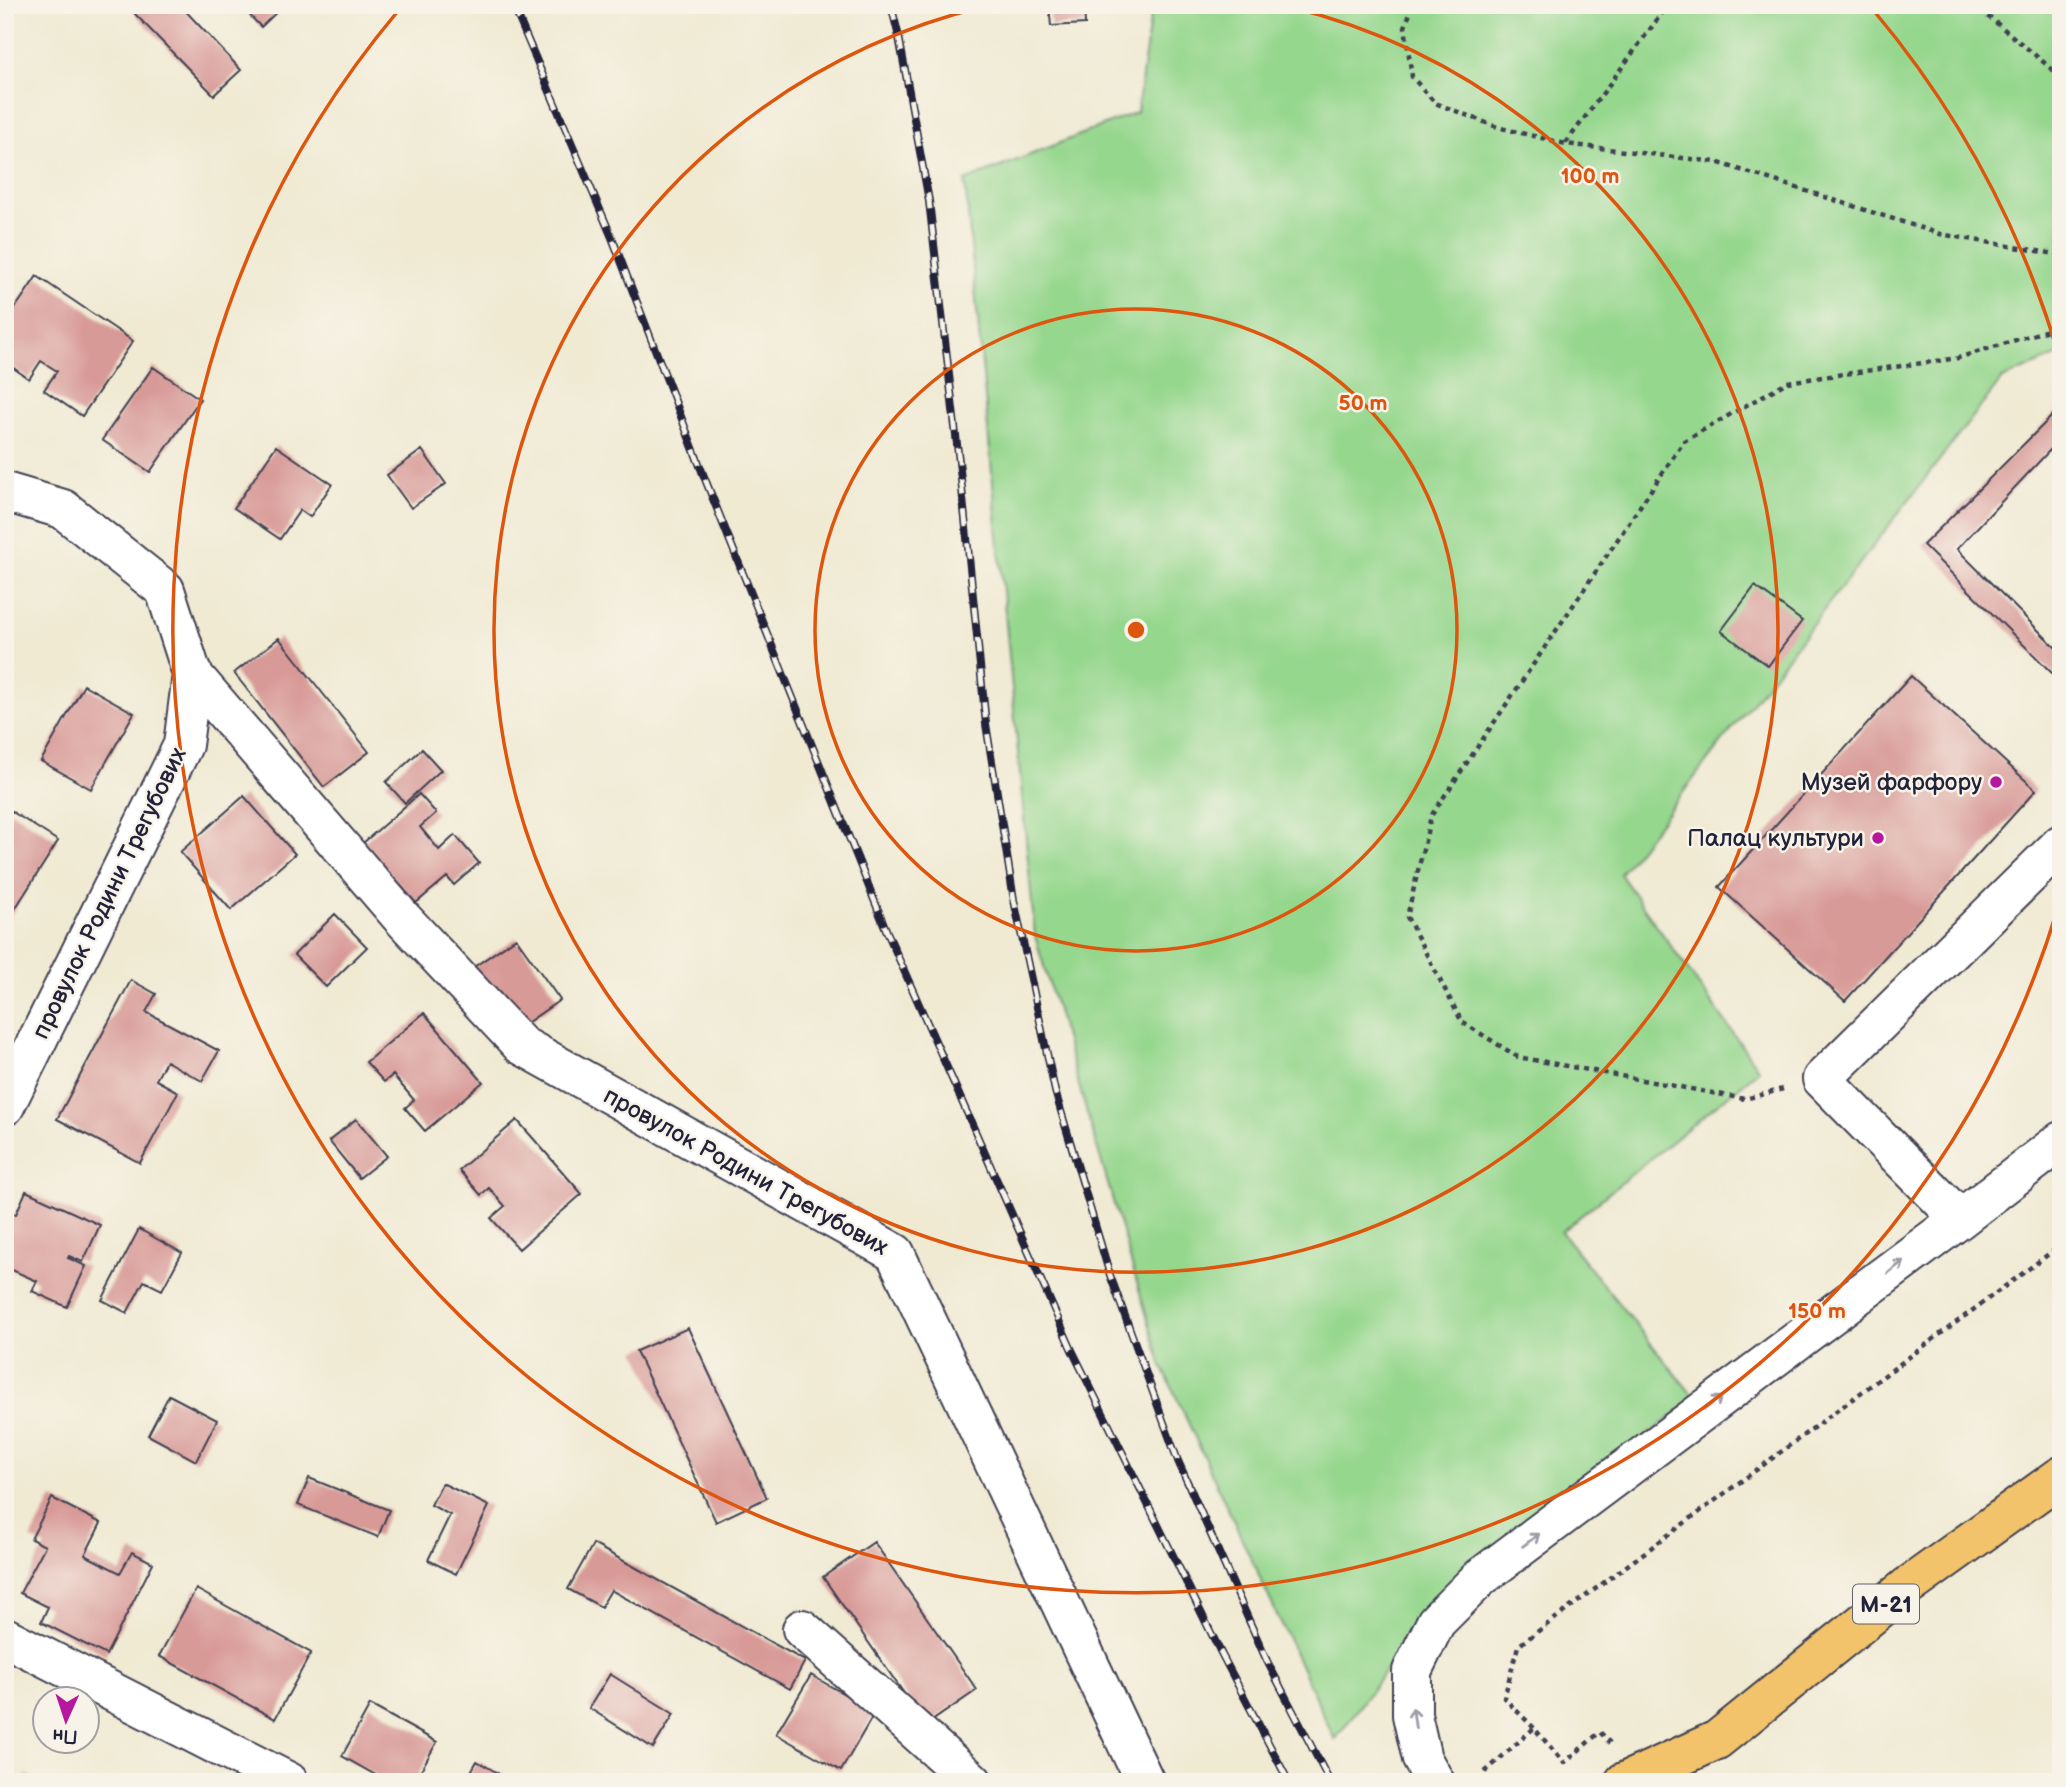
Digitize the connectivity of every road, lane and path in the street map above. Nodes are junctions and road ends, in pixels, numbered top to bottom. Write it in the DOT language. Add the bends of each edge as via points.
graph roads {
  1 [pos="1413,5"];
  2 [pos="1668,5"];
  3 [pos="1971,5"];
  4 [pos="2061,70"];
  5 [pos="1566,144"];
  6 [pos="2061,255"];
  7 [pos="2061,326"];
  8 [pos="5,492"];
  9 [pos="192,674"];
  10 [pos="2061,844"];
  11 [pos="1822,1079"];
  12 [pos="5,1106"];
  13 [pos="2061,1141"];
  14 [pos="1960,1219"];
  15 [pos="2061,1245"];
  16 [pos="2061,1476"];
  17 [pos="802,1629"];
  18 [pos="5,1637"];
  19 [pos="1534,1728"];
  20 [pos="1717,1740"];
  21 [pos="1619,1765"];
  22 [pos="1485,1772"];
  23 [pos="289,1782"];
  24 [pos="973,1782"];
  25 [pos="1145,1782"];
  26 [pos="1435,1782"];
  27 [pos="1686,1782"];
  1 -- 5 [label="path" via="1405,27 1412,76 1435,103 1497,127"];
  2 -- 5 [label="path"];
  3 -- 4 [label="path" via="2053,70"];
  5 -- 6 [label="path" via="1716,162 1940,234"];
  7 -- 11 [label="path" via="1958,358 1787,382 1684,441 1431,816 1407,917 1462,1022 1518,1057 1745,1099"];
  8 -- 9 [label="street, провулок Родини Трегубових" via="62,509 165,590"];
  9 -- 12 [label="street, провулок Родини Трегубових" via="183,745"];
  9 -- 25 [label="street, провулок Родини Трегубових" via="402,918 521,1045 895,1253"];
  10 -- 11 [label="street"];
  11 -- 14 [label="street"];
  13 -- 14 [label="street"];
  26 -- 14 [label="street, one-way" via="1422,1759 1412,1715 1412,1671 1436,1622 1481,1577"];
  15 -- 19 [label="path" via="1518,1646 1504,1698"];
  16 -- 20 [label="highway, М-21" via="1907,1587"];
  17 -- 24 [label="street"];
  18 -- 23 [label="street"];
  19 -- 21 [label="path" via="1564,1763 1600,1732"];
  19 -- 22 [label="path"];
  20 -- 21 [label="highway, М-21"];
  20 -- 27 [label="highway, М-21"];
}
